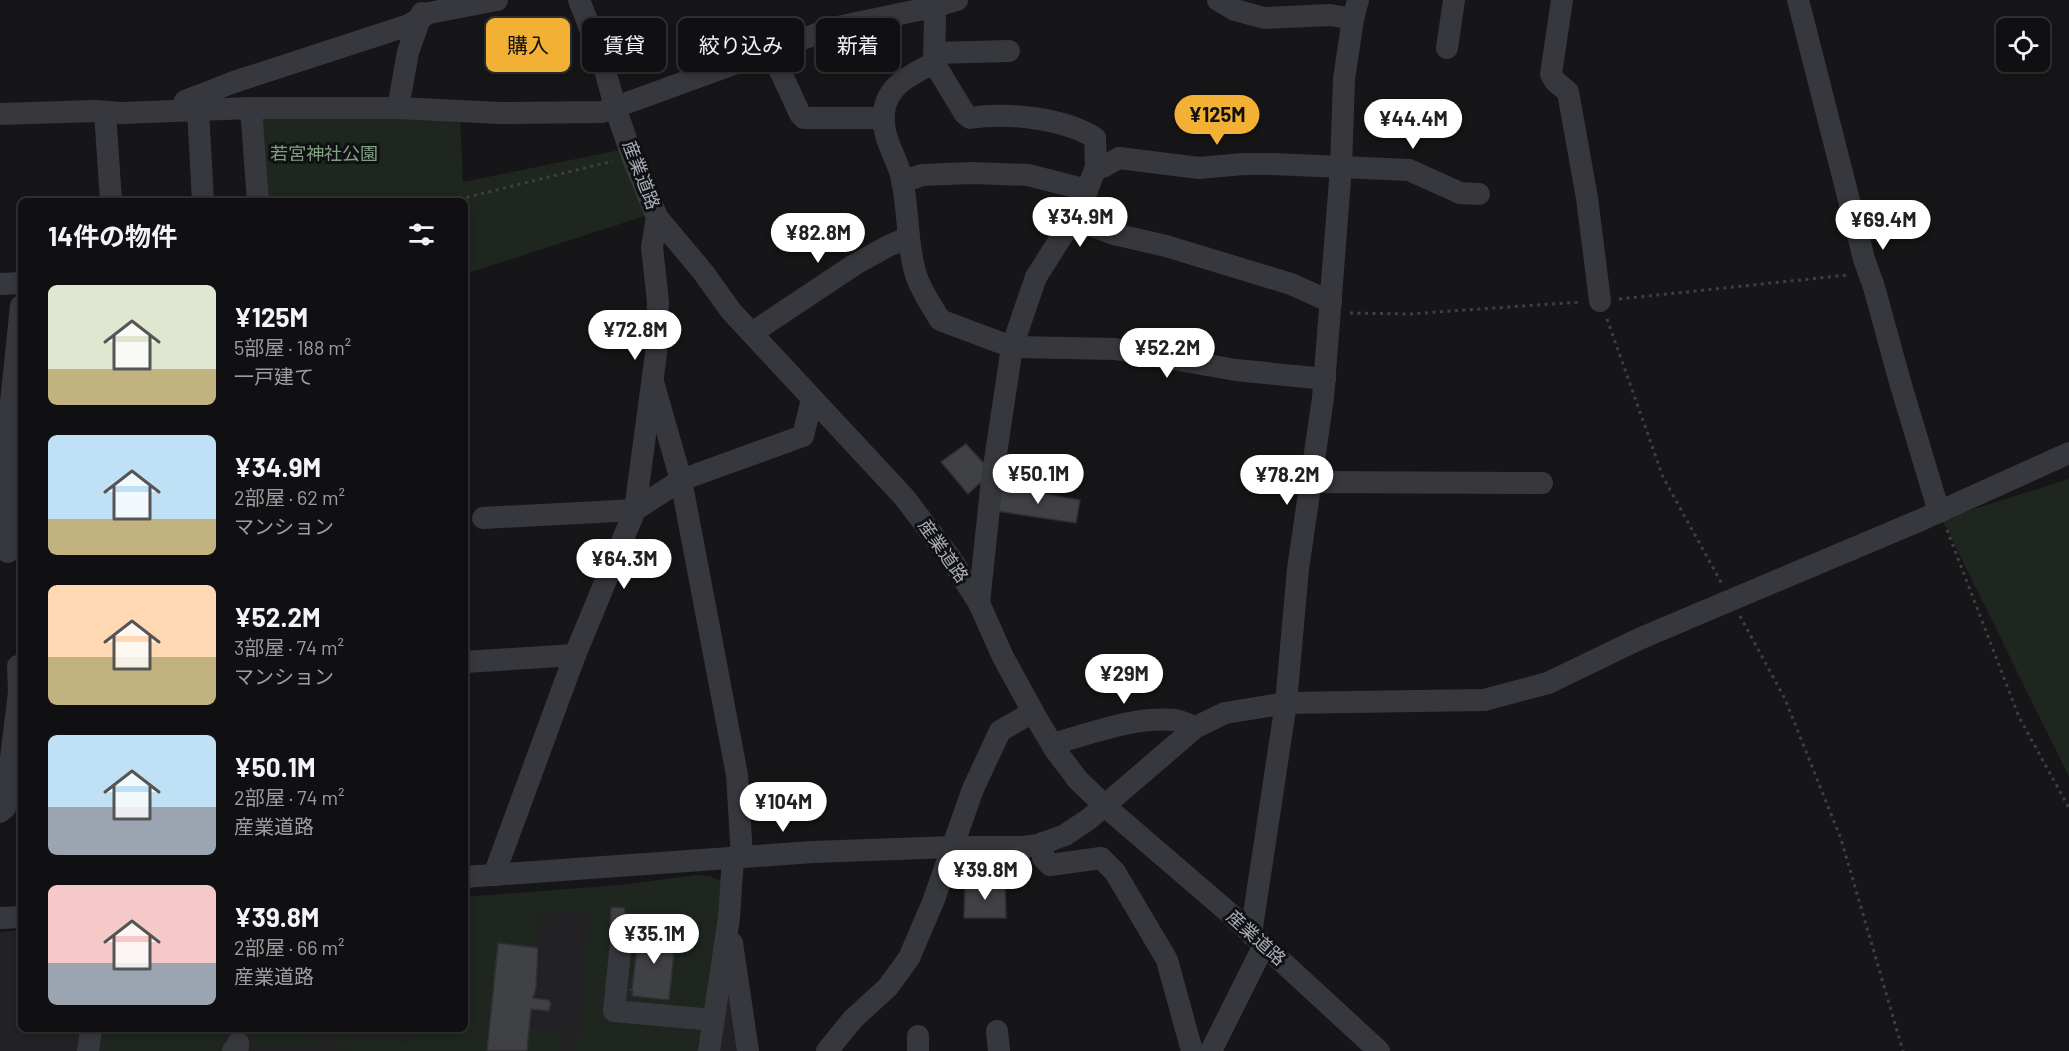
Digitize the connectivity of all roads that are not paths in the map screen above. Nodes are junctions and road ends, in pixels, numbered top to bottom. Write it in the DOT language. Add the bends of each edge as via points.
graph roads {
  1 [pos="497,0"];
  2 [pos="579,0"];
  3 [pos="1218,0"];
  4 [pos="1454,0"];
  5 [pos="1562,0"];
  6 [pos="1798,0"];
  7 [pos="945,3"];
  8 [pos="424,8"];
  9 [pos="1355,10"];
  10 [pos="804,39"];
  11 [pos="1447,48"];
  12 [pos="1009,51"];
  13 [pos="934,58"];
  14 [pos="712,72"];
  15 [pos="781,72"];
  16 [pos="615,107"];
  17 [pos="251,108"];
  18 [pos="398,108"];
  19 [pos="190,110"];
  20 [pos="105,112"];
  21 [pos="0,114"];
  22 [pos="884,118"];
  23 [pos="1096,167"];
  24 [pos="1341,167"];
  25 [pos="902,182"];
  26 [pos="1087,190"];
  27 [pos="1479,194"];
  28 [pos="111,198"];
  29 [pos="203,198"];
  30 [pos="258,198"];
  31 [pos="657,217"];
  32 [pos="1073,219"];
  33 [pos="909,237"];
  34 [pos="18,283"];
  35 [pos="0,284"];
  36 [pos="1600,301"];
  37 [pos="1330,307"];
  38 [pos="18,328"];
  39 [pos="752,333"];
  40 [pos="1012,347"];
  41 [pos="1325,379"];
  42 [pos="653,382"];
  43 [pos="812,399"];
  44 [pos="5,421"];
  45 [pos="2069,453"];
  46 [pos="681,480"];
  47 [pos="1311,482"];
  48 [pos="1542,483"];
  49 [pos="635,510"];
  50 [pos="1939,512"];
  51 [pos="483,518"];
  52 [pos="10,552"];
  53 [pos="979,603"];
  54 [pos="575,655"];
  55 [pos="468,662"];
  56 [pos="13,663"];
  57 [pos="18,684"];
  58 [pos="1287,703"];
  59 [pos="18,704"];
  60 [pos="1033,712"];
  61 [pos="1196,728"];
  62 [pos="1052,744"];
  63 [pos="2,798"];
  64 [pos="1106,807"];
  65 [pos="1043,843"];
  66 [pos="953,847"];
  67 [pos="737,857"];
  68 [pos="494,875"];
  69 [pos="468,878"];
  70 [pos="18,917"];
  71 [pos="0,918"];
  72 [pos="729,918"];
  73 [pos="1258,940"];
  74 [pos="621,942"];
  75 [pos="713,1020"];
  76 [pos="91,1032"];
  77 [pos="88,1051"];
  78 [pos="709,1051"];
  79 [pos="748,1051"];
  80 [pos="827,1051"];
  81 [pos="1192,1051"];
  82 [pos="1211,1051"];
  83 [pos="1379,1051"];
  1 -- 8 [label="street" via="443,10"];
  2 -- 16 [label="street, 産業道路"];
  3 -- 9 [label="street" via="1235,10 1264,18"];
  4 -- 11 [label="street"];
  5 -- 36 [label="street" via="1551,74 1569,92"];
  6 -- 50 [label="street" via="1868,273"];
  7 -- 10 [label="street" via="833,28"];
  7 -- 13 [label="street" via="935,18"];
  8 -- 18 [label="street" via="408,52"];
  8 -- 19 [label="street" via="410,25 201,93 185,101"];
  9 -- 24 [label="street" via="1344,79"];
  12 -- 13 [label="street"];
  13 -- 22 [label="street" via="898,83 889,95"];
  13 -- 23 [label="street" via="970,118 1017,116 1087,133 1095,138"];
  14 -- 16 [label="street"];
  15 -- 22 [label="street" via="804,118"];
  16 -- 18 [label="street" via="602,112"];
  16 -- 31 [label="street, 産業道路"];
  17 -- 18 [label="street"];
  17 -- 19 [label="street"];
  17 -- 30 [label="street"];
  19 -- 20 [label="street"];
  19 -- 29 [label="street"];
  20 -- 21 [label="street"];
  20 -- 28 [label="street"];
  22 -- 25 [label="street" via="886,138"];
  23 -- 24 [label="street" via="1119,158 1199,168 1243,164"];
  23 -- 26 [label="street"];
  24 -- 27 [label="street" via="1409,170 1460,193"];
  24 -- 37 [label="street"];
  25 -- 26 [label="street" via="922,175 1028,175"];
  25 -- 33 [label="street"];
  26 -- 32 [label="street"];
  31 -- 39 [label="street, 産業道路"];
  31 -- 42 [label="street" via="652,247 658,302"];
  32 -- 37 [label="street" via="1291,284"];
  32 -- 40 [label="street" via="1036,277"];
  33 -- 39 [label="street" via="854,265"];
  33 -- 40 [label="street" via="917,276 940,320"];
  34 -- 35 [label="street"];
  37 -- 41 [label="street"];
  38 -- 44 [label="street"];
  39 -- 43 [label="street, 産業道路"];
  40 -- 41 [label="street" via="1115,350 1236,370"];
  40 -- 53 [label="street"];
  41 -- 47 [label="street"];
  42 -- 46 [label="street"];
  42 -- 49 [label="street"];
  43 -- 46 [label="street" via="803,436"];
  43 -- 53 [label="street, 産業道路" via="904,496"];
  44 -- 52 [label="street"];
  45 -- 50 [label="street"];
  46 -- 49 [label="street"];
  46 -- 67 [label="street" via="737,776"];
  47 -- 48 [label="street"];
  47 -- 58 [label="street" via="1298,569"];
  49 -- 51 [label="street"];
  49 -- 54 [label="street"];
  50 -- 58 [label="street" via="1639,639 1548,683 1484,700"];
  53 -- 60 [label="street, 産業道路"];
  54 -- 55 [label="street"];
  54 -- 68 [label="street"];
  56 -- 57 [label="street"];
  58 -- 61 [label="street" via="1225,713"];
  58 -- 73 [label="street"];
  59 -- 63 [label="street"];
  60 -- 62 [label="street, 産業道路"];
  60 -- 66 [label="street" via="1000,731 973,789"];
  61 -- 62 [label="street" via="1176,720 1154,720"];
  61 -- 64 [label="street"];
  62 -- 64 [label="street, 産業道路" via="1078,780"];
  64 -- 65 [label="street" via="1065,835"];
  64 -- 73 [label="street, 産業道路"];
  65 -- 66 [label="street" via="1023,847"];
  65 -- 81 [label="street" via="1043,858 1050,865 1101,858 1115,872 1167,960"];
  66 -- 67 [label="street"];
  66 -- 80 [label="street" via="909,958 888,987 853,1019"];
  67 -- 68 [label="street"];
  67 -- 72 [label="street"];
  68 -- 69 [label="street"];
  70 -- 71 [label="street"];
  72 -- 75 [label="street"];
  72 -- 79 [label="street"];
  73 -- 82 [label="street"];
  73 -- 83 [label="street, 産業道路"];
  74 -- 75 [label="street" via="614,1011"];
  75 -- 78 [label="street"];
  76 -- 77 [label="street"];
}
